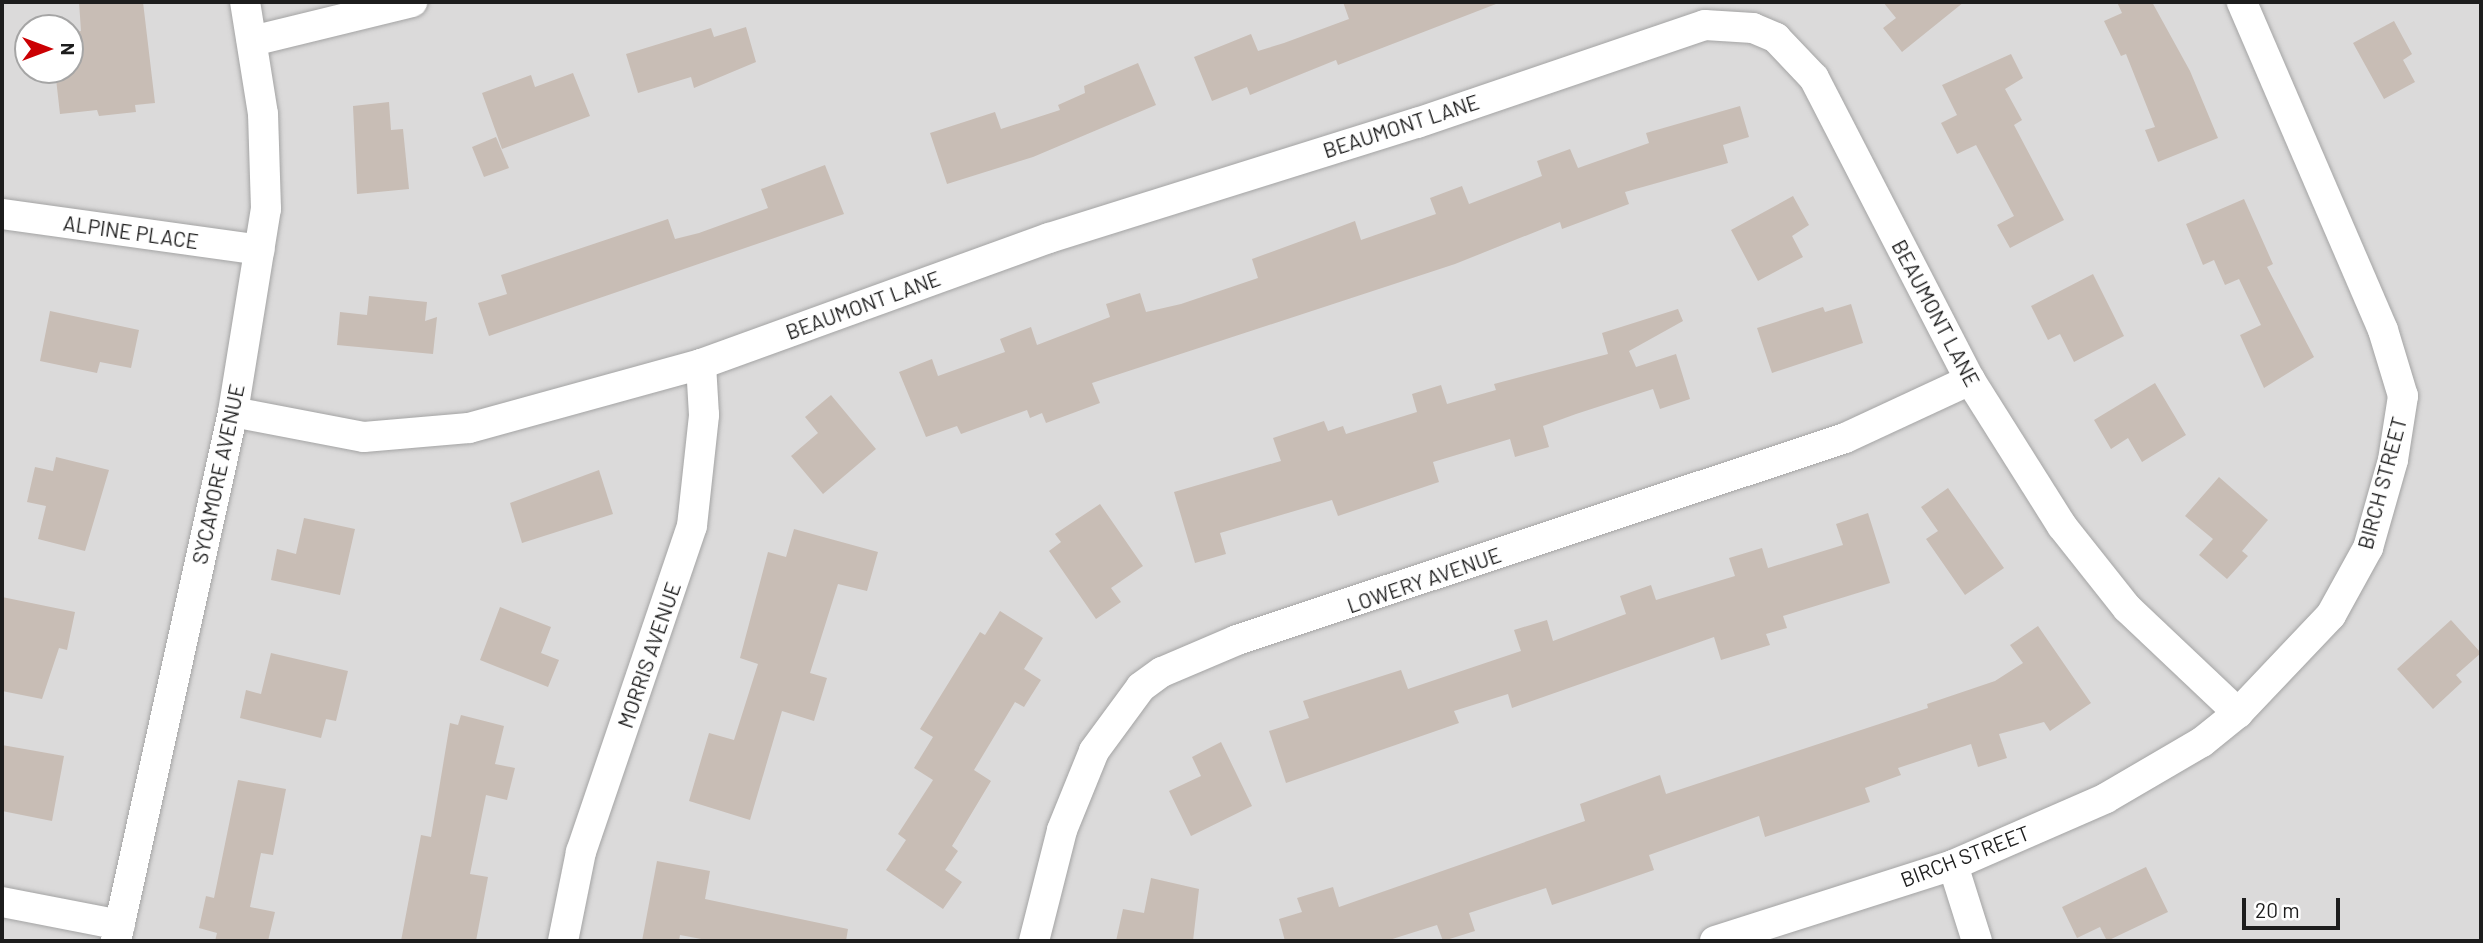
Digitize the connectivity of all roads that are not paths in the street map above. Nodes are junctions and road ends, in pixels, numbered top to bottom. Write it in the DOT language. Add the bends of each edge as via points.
graph roads {
  1 [pos="246,2"];
  2 [pos="412,2"];
  3 [pos="2242,2"];
  4 [pos="252,41"];
  5 [pos="2,214"];
  6 [pos="260,250"];
  7 [pos="701,364"];
  8 [pos="1970,380"];
  9 [pos="233,412"];
  10 [pos="2238,713"];
  11 [pos="1953,865"];
  12 [pos="2,902"];
  13 [pos="118,933"];
  14 [pos="563,941"];
  15 [pos="1034,941"];
  16 [pos="1715,941"];
  17 [pos="1977,941"];
  1 -- 4 [label="street, SYCAMORE AVENUE"];
  2 -- 4 [label="street"];
  3 -- 10 [label="street, BIRCH STREET" via="2383,330 2403,396 2393,460 2368,548 2331,615"];
  4 -- 6 [label="street, SYCAMORE AVENUE" via="267,158"];
  5 -- 6 [label="street, ALPINE PLACE"];
  6 -- 9 [label="street, SYCAMORE AVENUE"];
  7 -- 8 [label="street, BEAUMONT LANE" via="1049,238 1417,123 1705,25 1728,25 1776,38 1814,78"];
  7 -- 9 [label="street, BEAUMONT LANE" via="469,428 425,434 364,437"];
  7 -- 14 [label="street, MORRIS AVENUE" via="705,415 692,526 581,852"];
  8 -- 10 [label="street, BEAUMONT LANE" via="2089,564 2127,608"];
  8 -- 15 [label="street, LOWERY AVENUE" via="1845,438 1237,640 1162,672 1141,687 1094,751 1062,830"];
  9 -- 13 [label="street, SYCAMORE AVENUE"];
  10 -- 11 [label="street, BIRCH STREET" via="2202,742 2106,798"];
  11 -- 16 [label="street, BIRCH STREET"];
  11 -- 17 [label="street"];
  12 -- 13 [label="street"];
}
